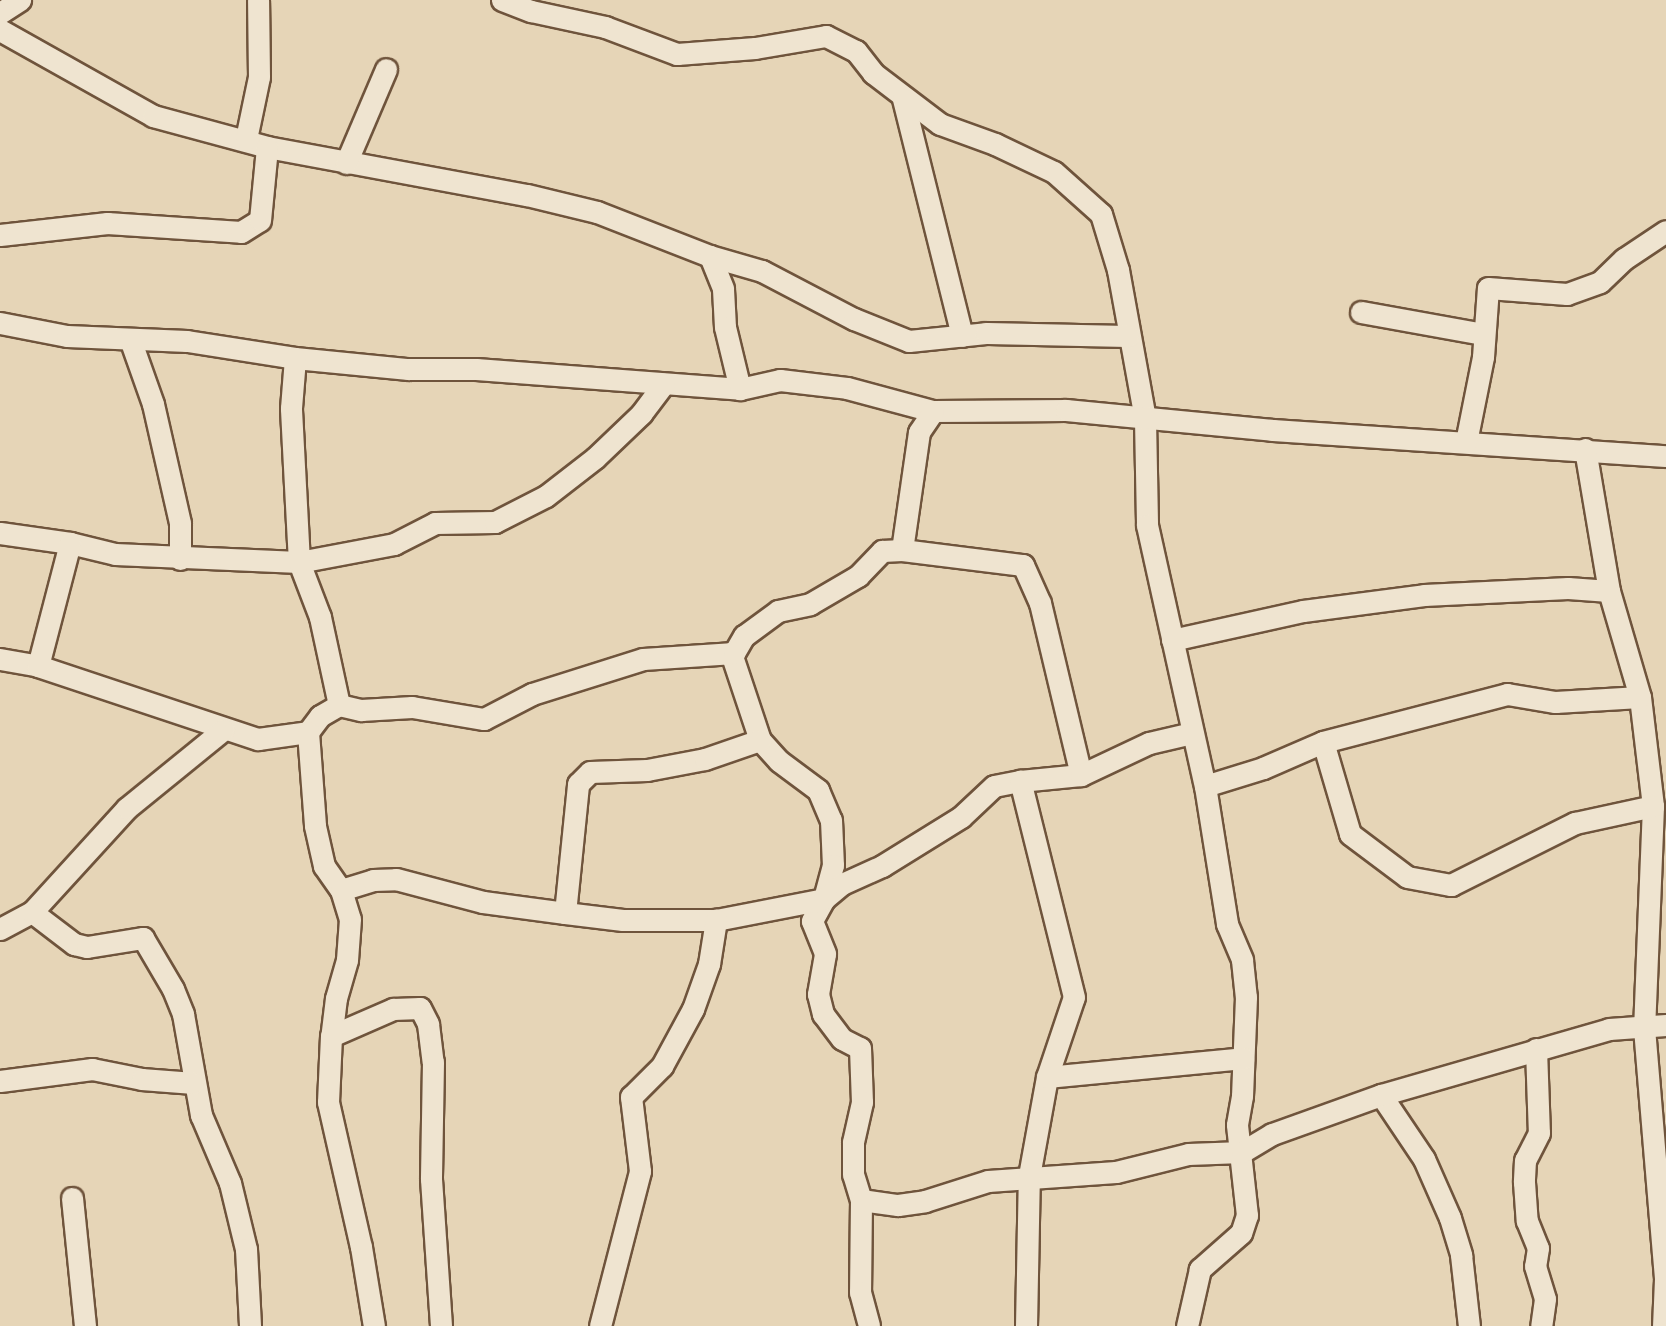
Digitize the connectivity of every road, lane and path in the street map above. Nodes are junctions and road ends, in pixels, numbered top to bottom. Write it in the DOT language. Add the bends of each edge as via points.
graph roads {
  1 [pos="20,0"];
  2 [pos="258,0"];
  3 [pos="502,0"];
  4 [pos="0,13"];
  5 [pos="0,30"];
  6 [pos="386,69"];
  7 [pos="903,99"];
  8 [pos="246,139"];
  9 [pos="267,147"];
  10 [pos="346,163"];
  11 [pos="1666,231"];
  12 [pos="0,235"];
  13 [pos="710,256"];
  14 [pos="1361,312"];
  15 [pos="0,323"];
  16 [pos="1483,334"];
  17 [pos="962,336"];
  18 [pos="1128,336"];
  19 [pos="130,339"];
  20 [pos="295,358"];
  21 [pos="664,384"];
  22 [pos="740,389"];
  23 [pos="933,411"];
  24 [pos="1145,419"];
  25 [pos="1466,442"];
  26 [pos="1585,449"];
  27 [pos="1666,456"];
  28 [pos="0,533"];
  29 [pos="70,543"];
  30 [pos="902,550"];
  31 [pos="180,559"];
  32 [pos="299,562"];
  33 [pos="1609,591"];
  34 [pos="1172,640"];
  35 [pos="734,653"];
  36 [pos="0,659"];
  37 [pos="38,666"];
  38 [pos="1640,698"];
  39 [pos="339,705"];
  40 [pos="223,730"];
  41 [pos="308,732"];
  42 [pos="1192,733"];
  43 [pos="760,740"];
  44 [pos="1323,742"];
  45 [pos="1081,775"];
  46 [pos="1020,781"];
  47 [pos="1205,786"];
  48 [pos="1653,806"];
  49 [pos="341,890"];
  50 [pos="824,899"];
  51 [pos="32,912"];
  52 [pos="565,913"];
  53 [pos="716,920"];
  54 [pos="0,929"];
  55 [pos="1666,1025"];
  56 [pos="1644,1028"];
  57 [pos="331,1036"];
  58 [pos="1536,1048"];
  59 [pos="1243,1058"];
  60 [pos="1047,1077"];
  61 [pos="0,1082"];
  62 [pos="193,1083"];
  63 [pos="1381,1095"];
  64 [pos="1242,1152"];
  65 [pos="1029,1176"];
  66 [pos="72,1198"];
  67 [pos="861,1200"];
  68 [pos="85,1326"];
  69 [pos="250,1326"];
  70 [pos="374,1326"];
  71 [pos="441,1326"];
  72 [pos="600,1326"];
  73 [pos="869,1326"];
  74 [pos="1026,1326"];
  75 [pos="1186,1326"];
  76 [pos="1469,1326"];
  77 [pos="1541,1326"];
  78 [pos="1663,1326"];
  1 -- 4 [label="street"];
  2 -- 8 [label="street" via="259,77"];
  3 -- 7 [label="street" via="531,11 605,27 677,54 755,48 826,36 856,51 873,73"];
  5 -- 8 [label="street" via="153,116"];
  6 -- 10 [label="street"];
  7 -- 17 [label="street"];
  7 -- 18 [label="street" via="940,124 1054,172 1101,214 1118,270"];
  8 -- 9 [label="street"];
  9 -- 10 [label="street"];
  9 -- 12 [label="street" via="260,220 241,232 108,223"];
  10 -- 13 [label="street" via="527,195 597,212"];
  11 -- 16 [label="street" via="1624,259 1600,282 1567,294 1488,288"];
  13 -- 17 [label="street" via="762,272 854,319 909,341"];
  13 -- 22 [label="street" via="723,289 725,327"];
  14 -- 16 [label="street"];
  15 -- 19 [label="street" via="67,336"];
  16 -- 25 [label="street" via="1483,357"];
  17 -- 18 [label="street" via="1043,332"];
  18 -- 24 [label="street"];
  19 -- 20 [label="street" via="187,341"];
  19 -- 31 [label="street" via="153,404 180,523"];
  20 -- 21 [label="street"];
  20 -- 32 [label="street" via="291,408"];
  21 -- 22 [label="street"];
  21 -- 32 [label="street" via="641,414 595,458 546,496 495,522 435,523 394,544"];
  22 -- 23 [label="street" via="780,380 847,388"];
  23 -- 24 [label="street" via="1066,410"];
  23 -- 30 [label="street" via="919,432"];
  24 -- 25 [label="street"];
  24 -- 34 [label="street" via="1146,525"];
  25 -- 26 [label="street"];
  26 -- 27 [label="street"];
  26 -- 33 [label="street"];
  28 -- 29 [label="street"];
  29 -- 31 [label="street" via="115,554"];
  29 -- 37 [label="street"];
  30 -- 35 [label="street" via="882,551 858,576 810,604 778,611 744,636"];
  30 -- 45 [label="street" via="1023,565 1040,603"];
  31 -- 32 [label="street"];
  32 -- 39 [label="street" via="320,617"];
  33 -- 34 [label="street" via="1568,588 1424,595 1303,611"];
  33 -- 38 [label="street"];
  34 -- 42 [label="street"];
  35 -- 39 [label="street" via="643,659 532,694 484,720 412,707 362,710"];
  35 -- 43 [label="street"];
  36 -- 37 [label="street"];
  37 -- 40 [label="street"];
  38 -- 44 [label="street" via="1555,702 1506,694"];
  38 -- 48 [label="street"];
  39 -- 41 [label="street" via="320,716"];
  40 -- 41 [label="street" via="258,739"];
  40 -- 51 [label="street" via="127,808"];
  41 -- 49 [label="street" via="315,826 324,866"];
  42 -- 45 [label="street" via="1149,743"];
  42 -- 47 [label="street"];
  43 -- 50 [label="street" via="818,790 831,820 833,865"];
  43 -- 52 [label="street" via="705,759 647,770 590,772 578,784"];
  44 -- 47 [label="street" via="1263,768"];
  44 -- 48 [label="street" via="1350,834 1407,877 1451,885 1575,823"];
  45 -- 46 [label="street"];
  46 -- 50 [label="street" via="994,786 961,817 882,866 842,884"];
  46 -- 60 [label="street" via="1074,997"];
  47 -- 59 [label="street" via="1227,924 1242,960 1246,997"];
  48 -- 56 [label="street"];
  49 -- 52 [label="street" via="373,880 396,879 483,902"];
  49 -- 57 [label="street" via="350,919 347,960"];
  50 -- 53 [label="street"];
  50 -- 67 [label="street" via="812,921 825,954 818,994 823,1014 860,1048 862,1102 853,1174"];
  51 -- 54 [label="street"];
  51 -- 62 [label="street" via="74,944 87,947 143,938 183,1014"];
  52 -- 53 [label="street" via="624,920"];
  53 -- 72 [label="street" via="710,964 693,1009 662,1066 631,1097 640,1171"];
  55 -- 56 [label="street"];
  56 -- 58 [label="street" via="1609,1029"];
  56 -- 78 [label="street" via="1665,1279"];
  57 -- 70 [label="street" via="328,1102 361,1247"];
  57 -- 71 [label="street" via="393,1009 420,1008 428,1024 433,1062 431,1179"];
  58 -- 63 [label="street"];
  58 -- 77 [label="street" via="1539,1133 1525,1160 1524,1182 1527,1221 1538,1248 1535,1266 1545,1299"];
  59 -- 60 [label="street"];
  59 -- 64 [label="street" via="1237,1125"];
  60 -- 65 [label="street"];
  61 -- 62 [label="street" via="92,1069 142,1079"];
  62 -- 69 [label="street" via="201,1115 230,1183 246,1249"];
  63 -- 64 [label="street" via="1272,1134"];
  63 -- 76 [label="street" via="1424,1159 1450,1218 1461,1255"];
  64 -- 65 [label="street" via="1188,1154 1116,1172"];
  64 -- 75 [label="street" via="1247,1215 1241,1233 1200,1269"];
  65 -- 67 [label="street" via="988,1181 898,1205"];
  65 -- 74 [label="street"];
  66 -- 68 [label="street"];
  67 -- 73 [label="street" via="861,1292"];
}
